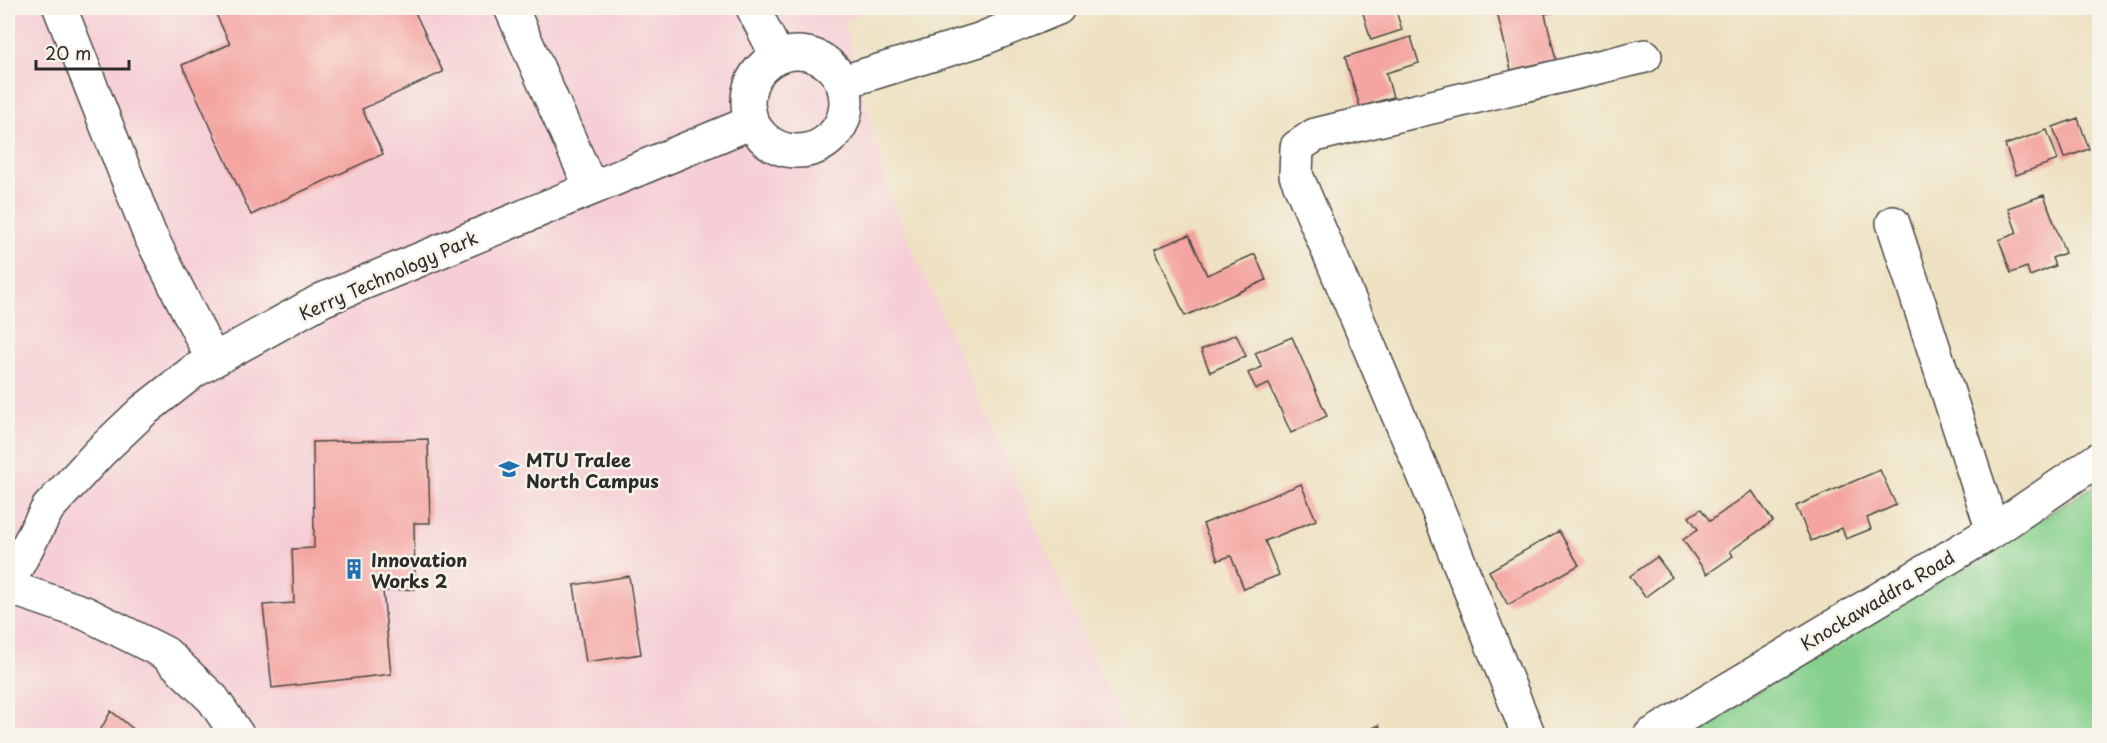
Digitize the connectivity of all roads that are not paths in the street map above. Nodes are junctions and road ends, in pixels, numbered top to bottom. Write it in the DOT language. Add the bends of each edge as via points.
graph roads {
  1 [pos="60,8"];
  2 [pos="511,8"];
  3 [pos="753,8"];
  4 [pos="1058,8"];
  5 [pos="777,57"];
  6 [pos="1645,57"];
  7 [pos="843,82"];
  8 [pos="752,122"];
  9 [pos="591,188"];
  10 [pos="1893,223"];
  11 [pos="213,360"];
  12 [pos="2100,458"];
  13 [pos="1993,531"];
  14 [pos="8,585"];
  15 [pos="238,735"];
  16 [pos="1528,735"];
  17 [pos="1650,735"];
  1 -- 11 [label="street" via="149,232"];
  2 -- 9 [label="street"];
  3 -- 5 [label="street"];
  4 -- 7 [label="street" via="979,40"];
  5 -- 7 [label="street" via="792,52 808,53 822,59"];
  5 -- 8 [label="street" via="754,77 748,106"];
  6 -- 16 [label="street" via="1315,135 1297,147 1296,175 1424,475"];
  7 -- 8 [label="street" via="847,97 843,120 830,139 817,147 802,151 772,145"];
  8 -- 9 [label="street, Kerry Technology Park"];
  9 -- 11 [label="street, Kerry Technology Park" via="322,300"];
  10 -- 13 [label="street"];
  11 -- 14 [label="street, Kerry Technology Park" via="143,411 48,508"];
  12 -- 13 [label="street, Knockawaddra Road"];
  13 -- 17 [label="street, Knockawaddra Road"];
  14 -- 15 [label="street, Kerry Technology Park" via="85,613 165,653 213,699"];
}
